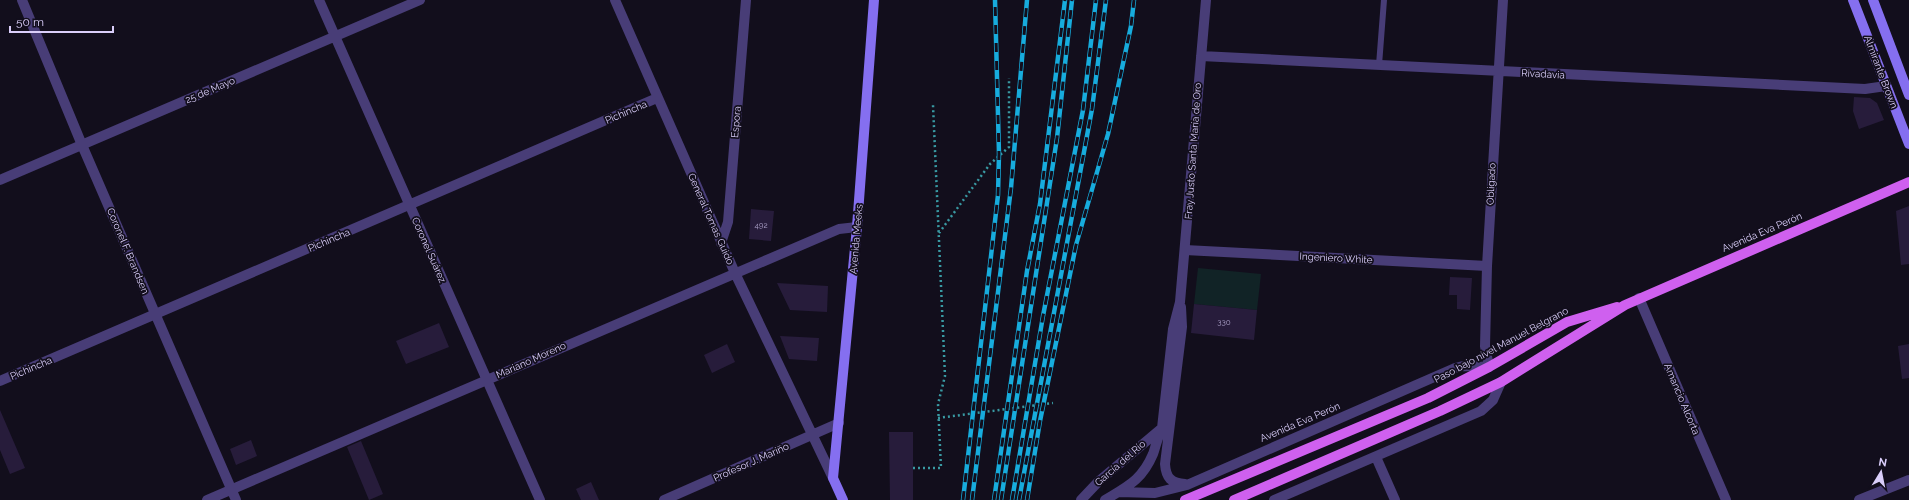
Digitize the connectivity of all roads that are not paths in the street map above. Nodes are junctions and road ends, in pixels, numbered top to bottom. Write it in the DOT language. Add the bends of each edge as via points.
graph roads {
  1 [pos="22,0"];
  2 [pos="319,0"];
  3 [pos="420,0"];
  4 [pos="615,0"];
  5 [pos="746,0"];
  6 [pos="874,0"];
  7 [pos="1206,0"];
  8 [pos="1384,0"];
  9 [pos="1503,0"];
  10 [pos="1853,0"];
  11 [pos="1873,0"];
  12 [pos="335,36"];
  13 [pos="1201,56"];
  14 [pos="1378,65"];
  15 [pos="1498,72"];
  16 [pos="1886,86"];
  17 [pos="1909,95"];
  18 [pos="657,98"];
  19 [pos="1909,144"];
  20 [pos="82,145"];
  21 [pos="0,180"];
  22 [pos="1909,182"];
  23 [pos="409,206"];
  24 [pos="857,227"];
  25 [pos="721,243"];
  26 [pos="1186,250"];
  27 [pos="1487,266"];
  28 [pos="735,273"];
  29 [pos="1639,298"];
  30 [pos="1625,305"];
  31 [pos="155,314"];
  32 [pos="1489,367"];
  33 [pos="486,380"];
  34 [pos="0,381"];
  35 [pos="1501,382"];
  36 [pos="839,423"];
  37 [pos="1166,426"];
  38 [pos="812,435"];
  39 [pos="1376,457"];
  40 [pos="833,478"];
  41 [pos="1909,480"];
  42 [pos="1187,484"];
  43 [pos="232,489"];
  44 [pos="1119,492"];
  45 [pos="207,500"];
  46 [pos="236,500"];
  47 [pos="540,500"];
  48 [pos="664,500"];
  49 [pos="843,500"];
  50 [pos="1081,500"];
  51 [pos="1105,500"];
  52 [pos="1185,500"];
  53 [pos="1234,500"];
  54 [pos="1274,500"];
  55 [pos="1395,500"];
  56 [pos="1726,500"];
  57 [pos="1859,500"];
  1 -- 20 [label="street, Coronel F. Brandsen"];
  2 -- 12 [label="street, Coronel Suárez"];
  3 -- 12 [label="street, 25 de Mayo"];
  4 -- 18 [label="street, General Tomas Guido"];
  5 -- 25 [label="street, Espora" via="728,222"];
  6 -- 24 [label="street, Avenida Meeks"];
  7 -- 13 [label="street, Fray Justo Santa María de Oro"];
  8 -- 14 [label="lane"];
  9 -- 15 [label="street, Obligado"];
  10 -- 16 [label="street, Almirante Brown"];
  11 -- 17 [label="street, Almirante Brown"];
  12 -- 20 [label="street, 25 de Mayo"];
  12 -- 23 [label="street, Coronel Suárez"];
  13 -- 14 [label="street, Rivadavia"];
  13 -- 26 [label="street, Fray Justo Santa María de Oro"];
  14 -- 15 [label="street, Rivadavia"];
  15 -- 16 [label="street, Rivadavia" via="1864,89"];
  15 -- 27 [label="street, Obligado"];
  16 -- 19 [label="street, Almirante Brown"];
  18 -- 23 [label="street, Pichincha"];
  18 -- 25 [label="street, General Tomas Guido"];
  20 -- 21 [label="street, 25 de Mayo"];
  20 -- 31 [label="street, Coronel F. Brandsen"];
  22 -- 29 [label="main road, Avenida Eva Perón"];
  23 -- 31 [label="street, Pichincha"];
  23 -- 33 [label="street, Coronel Suárez"];
  24 -- 28 [label="street, Mariano Moreno" via="840,229"];
  24 -- 36 [label="street, Avenida Meeks"];
  25 -- 28 [label="street, General Tomas Guido"];
  26 -- 27 [label="street, Ingeniero White"];
  26 -- 37 [label="street, Fray Justo Santa María de Oro" via="1180,302 1173,328"];
  27 -- 32 [label="street, Obligado" via="1485,346"];
  28 -- 33 [label="street, Mariano Moreno"];
  28 -- 38 [label="street, General Tomas Guido"];
  29 -- 30 [label="main road, Avenida Eva Perón"];
  29 -- 56 [label="street, Amancio Alcorta"];
  30 -- 32 [label="main road, Paso bajo nivel Manuel Belgrano" via="1566,322"];
  30 -- 35 [label="main road"];
  31 -- 34 [label="street, Pichincha"];
  31 -- 43 [label="street, Coronel F. Brandsen"];
  32 -- 42 [label="street, Avenida Eva Perón" via="1456,368"];
  32 -- 52 [label="main road, Paso bajo nivel Manuel Belgrano" via="1428,398"];
  33 -- 43 [label="street, Mariano Moreno"];
  33 -- 47 [label="street, Coronel Suárez"];
  35 -- 39 [label="street" via="1493,400 1481,411"];
  35 -- 53 [label="main road"];
  36 -- 38 [label="street, Profesor J. Mariño"];
  36 -- 40 [label="street, Avenida Meeks"];
  37 -- 42 [label="street, Fray Justo Santa María de Oro" via="1165,472 1172,482"];
  37 -- 44 [label="street, García del Río" via="1138,480"];
  37 -- 50 [label="street, García del Río" via="1099,481"];
  38 -- 40 [label="street, General Tomas Guido"];
  38 -- 48 [label="street, Profesor J. Mariño"];
  39 -- 54 [label="street"];
  39 -- 55 [label="street"];
  40 -- 49 [label="street"];
  41 -- 57 [label="street"];
  42 -- 44 [label="street, Avenida Eva Perón" via="1155,493"];
  43 -- 45 [label="street, Mariano Moreno"];
  43 -- 46 [label="street, Coronel F. Brandsen"];
  44 -- 51 [label="street, García del Río"];
}
